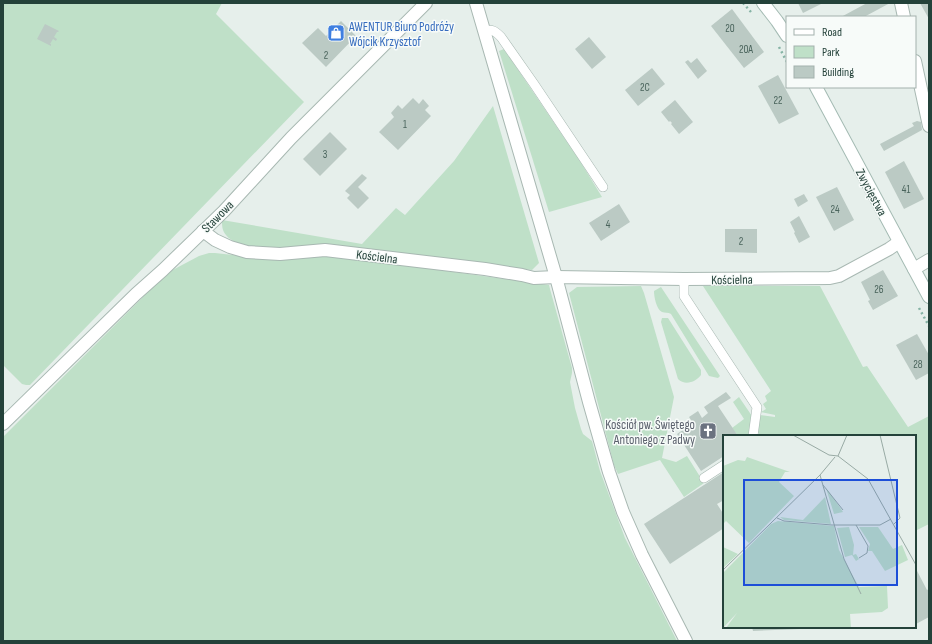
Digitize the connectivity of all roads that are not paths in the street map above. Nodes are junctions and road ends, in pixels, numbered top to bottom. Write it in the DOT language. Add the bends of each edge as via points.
graph roads {
  1 [pos="426,3"];
  2 [pos="476,3"];
  3 [pos="763,3"];
  4 [pos="901,3"];
  5 [pos="904,16"];
  6 [pos="484,31"];
  7 [pos="786,34"];
  8 [pos="916,66"];
  9 [pos="817,88"];
  10 [pos="929,126"];
  11 [pos="603,187"];
  12 [pos="202,231"];
  13 [pos="899,242"];
  14 [pos="929,260"];
  15 [pos="914,268"];
  16 [pos="556,277"];
  17 [pos="684,279"];
  18 [pos="929,297"];
  19 [pos="3,424"];
  20 [pos="753,435"];
  21 [pos="723,466"];
  22 [pos="704,478"];
  23 [pos="686,641"];
  1 -- 12 [label="street, Stawowa"];
  2 -- 6 [label="street"];
  3 -- 7 [label="street"];
  4 -- 5 [label="street"];
  6 -- 11 [label="lane" via="496,31 501,37"];
  6 -- 16 [label="street"];
  8 -- 10 [label="street"];
  9 -- 13 [label="street, Zwycięstwa"];
  12 -- 16 [label="street, Kościelna" via="230,247 247,252 280,254 324,250 485,268 534,278"];
  12 -- 19 [label="street, Stawowa"];
  13 -- 15 [label="street, Zwycięstwa"];
  13 -- 17 [label="street, Kościelna" via="835,277"];
  14 -- 15 [label="street"];
  15 -- 18 [label="street, Zwycięstwa"];
  16 -- 17 [label="street, Kościelna"];
  16 -- 23 [label="street" via="614,486 642,555"];
  17 -- 20 [label="lane" via="684,296 757,407"];
  21 -- 22 [label="lane"];
}
